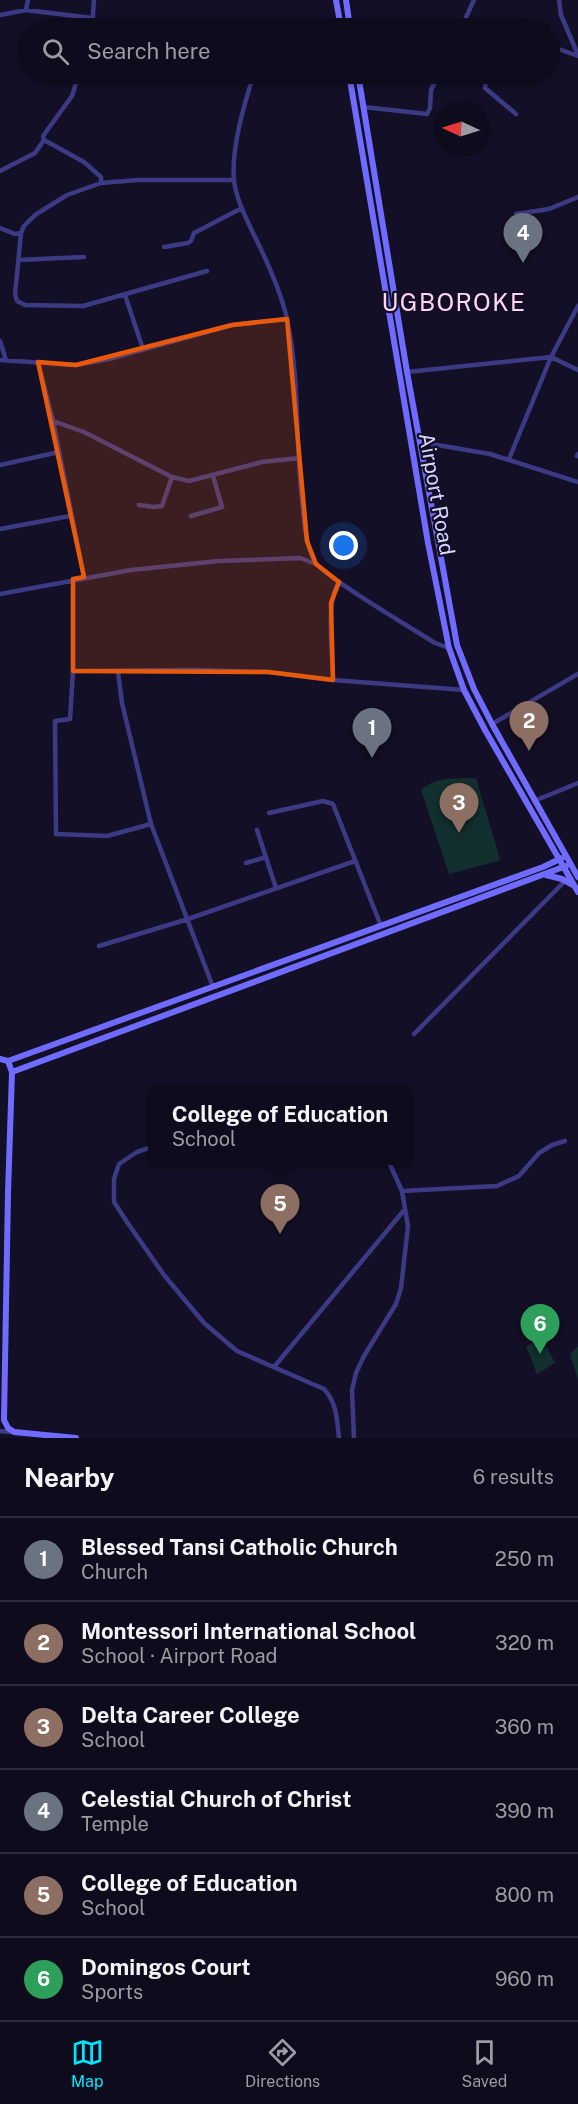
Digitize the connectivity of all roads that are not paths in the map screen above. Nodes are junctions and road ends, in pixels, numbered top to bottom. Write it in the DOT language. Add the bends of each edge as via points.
graph roads {
  1 [pos="28,0"];
  2 [pos="94,0"];
  3 [pos="336,0"];
  4 [pos="346,0"];
  5 [pos="474,0"];
  6 [pos="559,0"];
  7 [pos="26,10"];
  8 [pos="0,15"];
  9 [pos="92,18"];
  10 [pos="339,18"];
  11 [pos="349,18"];
  12 [pos="465,18"];
  13 [pos="560,50"];
  14 [pos="578,56"];
  15 [pos="76,84"];
  16 [pos="251,84"];
  17 [pos="351,84"];
  18 [pos="360,84"];
  19 [pos="434,84"];
  20 [pos="486,84"];
  21 [pos="364,107"];
  22 [pos="516,114"];
  23 [pos="44,140"];
  24 [pos="0,171"];
  25 [pos="234,180"];
  26 [pos="101,183"];
  27 [pos="578,197"];
  28 [pos="242,208"];
  29 [pos="516,214"];
  30 [pos="0,228"];
  31 [pos="21,233"];
  32 [pos="164,247"];
  33 [pos="84,257"];
  34 [pos="19,260"];
  35 [pos="207,271"];
  36 [pos="125,295"];
  37 [pos="578,306"];
  38 [pos="287,319"];
  39 [pos="0,341"];
  40 [pos="143,350"];
  41 [pos="550,357"];
  42 [pos="0,360"];
  43 [pos="6,360"];
  44 [pos="38,362"];
  45 [pos="578,370"];
  46 [pos="408,372"];
  47 [pos="53,421"];
  48 [pos="420,442"];
  49 [pos="59,452"];
  50 [pos="299,458"];
  51 [pos="509,459"];
  52 [pos="0,465"];
  53 [pos="213,476"];
  54 [pos="172,477"];
  55 [pos="578,482"];
  56 [pos="139,504"];
  57 [pos="70,516"];
  58 [pos="191,516"];
  59 [pos="0,529"];
  60 [pos="442,558"];
  61 [pos="431,559"];
  62 [pos="316,564"];
  63 [pos="84,577"];
  64 [pos="73,579"];
  65 [pos="339,582"];
  66 [pos="0,594"];
  67 [pos="449,648"];
  68 [pos="73,671"];
  69 [pos="118,672"];
  70 [pos="578,674"];
  71 [pos="333,680"];
  72 [pos="464,690"];
  73 [pos="492,724"];
  74 [pos="578,783"];
  75 [pos="534,801"];
  76 [pos="268,813"];
  77 [pos="151,824"];
  78 [pos="257,830"];
  79 [pos="553,847"];
  80 [pos="567,855"];
  81 [pos="266,857"];
  82 [pos="560,860"];
  83 [pos="355,861"];
  84 [pos="246,863"];
  85 [pos="571,864"];
  86 [pos="564,867"];
  87 [pos="544,871"];
  88 [pos="578,877"];
  89 [pos="566,880"];
  90 [pos="276,888"];
  91 [pos="576,889"];
  92 [pos="188,919"];
  93 [pos="381,926"];
  94 [pos="99,946"];
  95 [pos="213,988"];
  96 [pos="414,1034"];
  97 [pos="0,1059"];
  98 [pos="8,1061"];
  99 [pos="12,1072"];
  100 [pos="565,1141"];
  101 [pos="148,1149"];
  102 [pos="390,1165"];
  103 [pos="402,1191"];
  104 [pos="405,1209"];
  105 [pos="274,1367"];
  106 [pos="0,1431"];
  107 [pos="14,1432"];
  108 [pos="76,1438"];
  109 [pos="339,1438"];
  110 [pos="354,1438"];
  1 -- 7 [label="street"];
  2 -- 9 [label="street"];
  3 -- 10 [label="main road"];
  4 -- 11 [label="main road"];
  5 -- 12 [label="street"];
  6 -- 14 [label="street"];
  7 -- 8 [label="street"];
  7 -- 9 [label="street"];
  13 -- 14 [label="street"];
  15 -- 23 [label="street"];
  16 -- 25 [label="street" via="240,127"];
  17 -- 61 [label="main road, Airport Road"];
  18 -- 21 [label="main road, Airport Road"];
  19 -- 21 [label="street" via="427,114"];
  20 -- 22 [label="street" via="485,88"];
  21 -- 46 [label="main road, Airport Road"];
  23 -- 24 [label="street" via="35,153"];
  23 -- 26 [label="street" via="91,167 101,177"];
  25 -- 26 [label="street"];
  25 -- 28 [label="street"];
  26 -- 31 [label="street" via="67,195 35,215"];
  27 -- 29 [label="street" via="549,209"];
  28 -- 32 [label="street" via="194,233 188,243"];
  28 -- 38 [label="street"];
  30 -- 31 [label="street"];
  31 -- 34 [label="street"];
  33 -- 34 [label="street"];
  34 -- 36 [label="street" via="15,294 17,302 26,305 83,306"];
  35 -- 36 [label="street"];
  36 -- 40 [label="street"];
  37 -- 41 [label="street"];
  38 -- 40 [label="street" via="232,326"];
  38 -- 50 [label="street" via="295,370"];
  39 -- 43 [label="street"];
  40 -- 44 [label="street" via="76,365"];
  41 -- 45 [label="street"];
  41 -- 46 [label="street"];
  41 -- 51 [label="street"];
  42 -- 43 [label="street"];
  43 -- 44 [label="street"];
  44 -- 47 [label="street"];
  46 -- 48 [label="main road, Airport Road"];
  47 -- 49 [label="street"];
  47 -- 54 [label="street" via="84,432"];
  48 -- 51 [label="street"];
  48 -- 60 [label="main road, Airport Road"];
  49 -- 52 [label="street"];
  49 -- 57 [label="street"];
  50 -- 53 [label="street" via="262,462"];
  50 -- 62 [label="street" via="307,541"];
  51 -- 55 [label="street"];
  53 -- 54 [label="street" via="189,481"];
  53 -- 58 [label="street" via="222,507"];
  54 -- 56 [label="street" via="162,506"];
  57 -- 59 [label="street"];
  57 -- 63 [label="street"];
  60 -- 61 [label="main road"];
  60 -- 73 [label="main road, Airport Road" via="458,645"];
  61 -- 67 [label="main road, Airport Road"];
  62 -- 63 [label="street" via="300,558 219,561"];
  62 -- 65 [label="street"];
  63 -- 64 [label="street"];
  64 -- 66 [label="street"];
  64 -- 68 [label="street"];
  65 -- 67 [label="street"];
  65 -- 71 [label="street" via="331,603"];
  67 -- 72 [label="main road, Airport Road"];
  68 -- 69 [label="street"];
  68 -- 77 [label="street" via="70,719 55,721 57,834 106,836"];
  69 -- 71 [label="street" via="268,672"];
  69 -- 77 [label="street"];
  70 -- 73 [label="street"];
  71 -- 72 [label="street"];
  72 -- 79 [label="main road, Airport Road"];
  73 -- 75 [label="main road, Airport Road"];
  74 -- 75 [label="street"];
  75 -- 80 [label="main road, Airport Road"];
  76 -- 83 [label="street" via="324,801 333,804"];
  77 -- 92 [label="street"];
  78 -- 81 [label="street"];
  79 -- 82 [label="main road, Airport Road"];
  79 -- 87 [label="main road" via="553,856"];
  80 -- 82 [label="main road"];
  80 -- 85 [label="main road, Airport Road"];
  81 -- 84 [label="street"];
  81 -- 90 [label="street"];
  82 -- 86 [label="main road, Airport Road"];
  82 -- 87 [label="main road"];
  83 -- 90 [label="street"];
  83 -- 93 [label="street"];
  85 -- 86 [label="main road"];
  85 -- 88 [label="main road, Airport Road"];
  86 -- 87 [label="main road"];
  86 -- 91 [label="main road, Airport Road"];
  87 -- 89 [label="main road"];
  87 -- 93 [label="main road"];
  87 -- 99 [label="main road"];
  89 -- 91 [label="main road"];
  89 -- 96 [label="street"];
  90 -- 92 [label="street"];
  92 -- 94 [label="street"];
  92 -- 95 [label="street"];
  93 -- 95 [label="main road"];
  95 -- 98 [label="main road"];
  97 -- 98 [label="main road"];
  98 -- 99 [label="main road"];
  99 -- 107 [label="main road" via="4,1420"];
  100 -- 103 [label="street" via="539,1153 519,1176 497,1186"];
  101 -- 105 [label="street" via="119,1164 114,1179 114,1202 164,1275 204,1323 237,1351"];
  102 -- 103 [label="street"];
  103 -- 104 [label="street"];
  104 -- 105 [label="street"];
  104 -- 110 [label="street" via="408,1226 401,1288 396,1304 356,1373 352,1390"];
  105 -- 109 [label="street" via="324,1389 332,1397"];
  106 -- 107 [label="street"];
  107 -- 108 [label="main road"];
}
